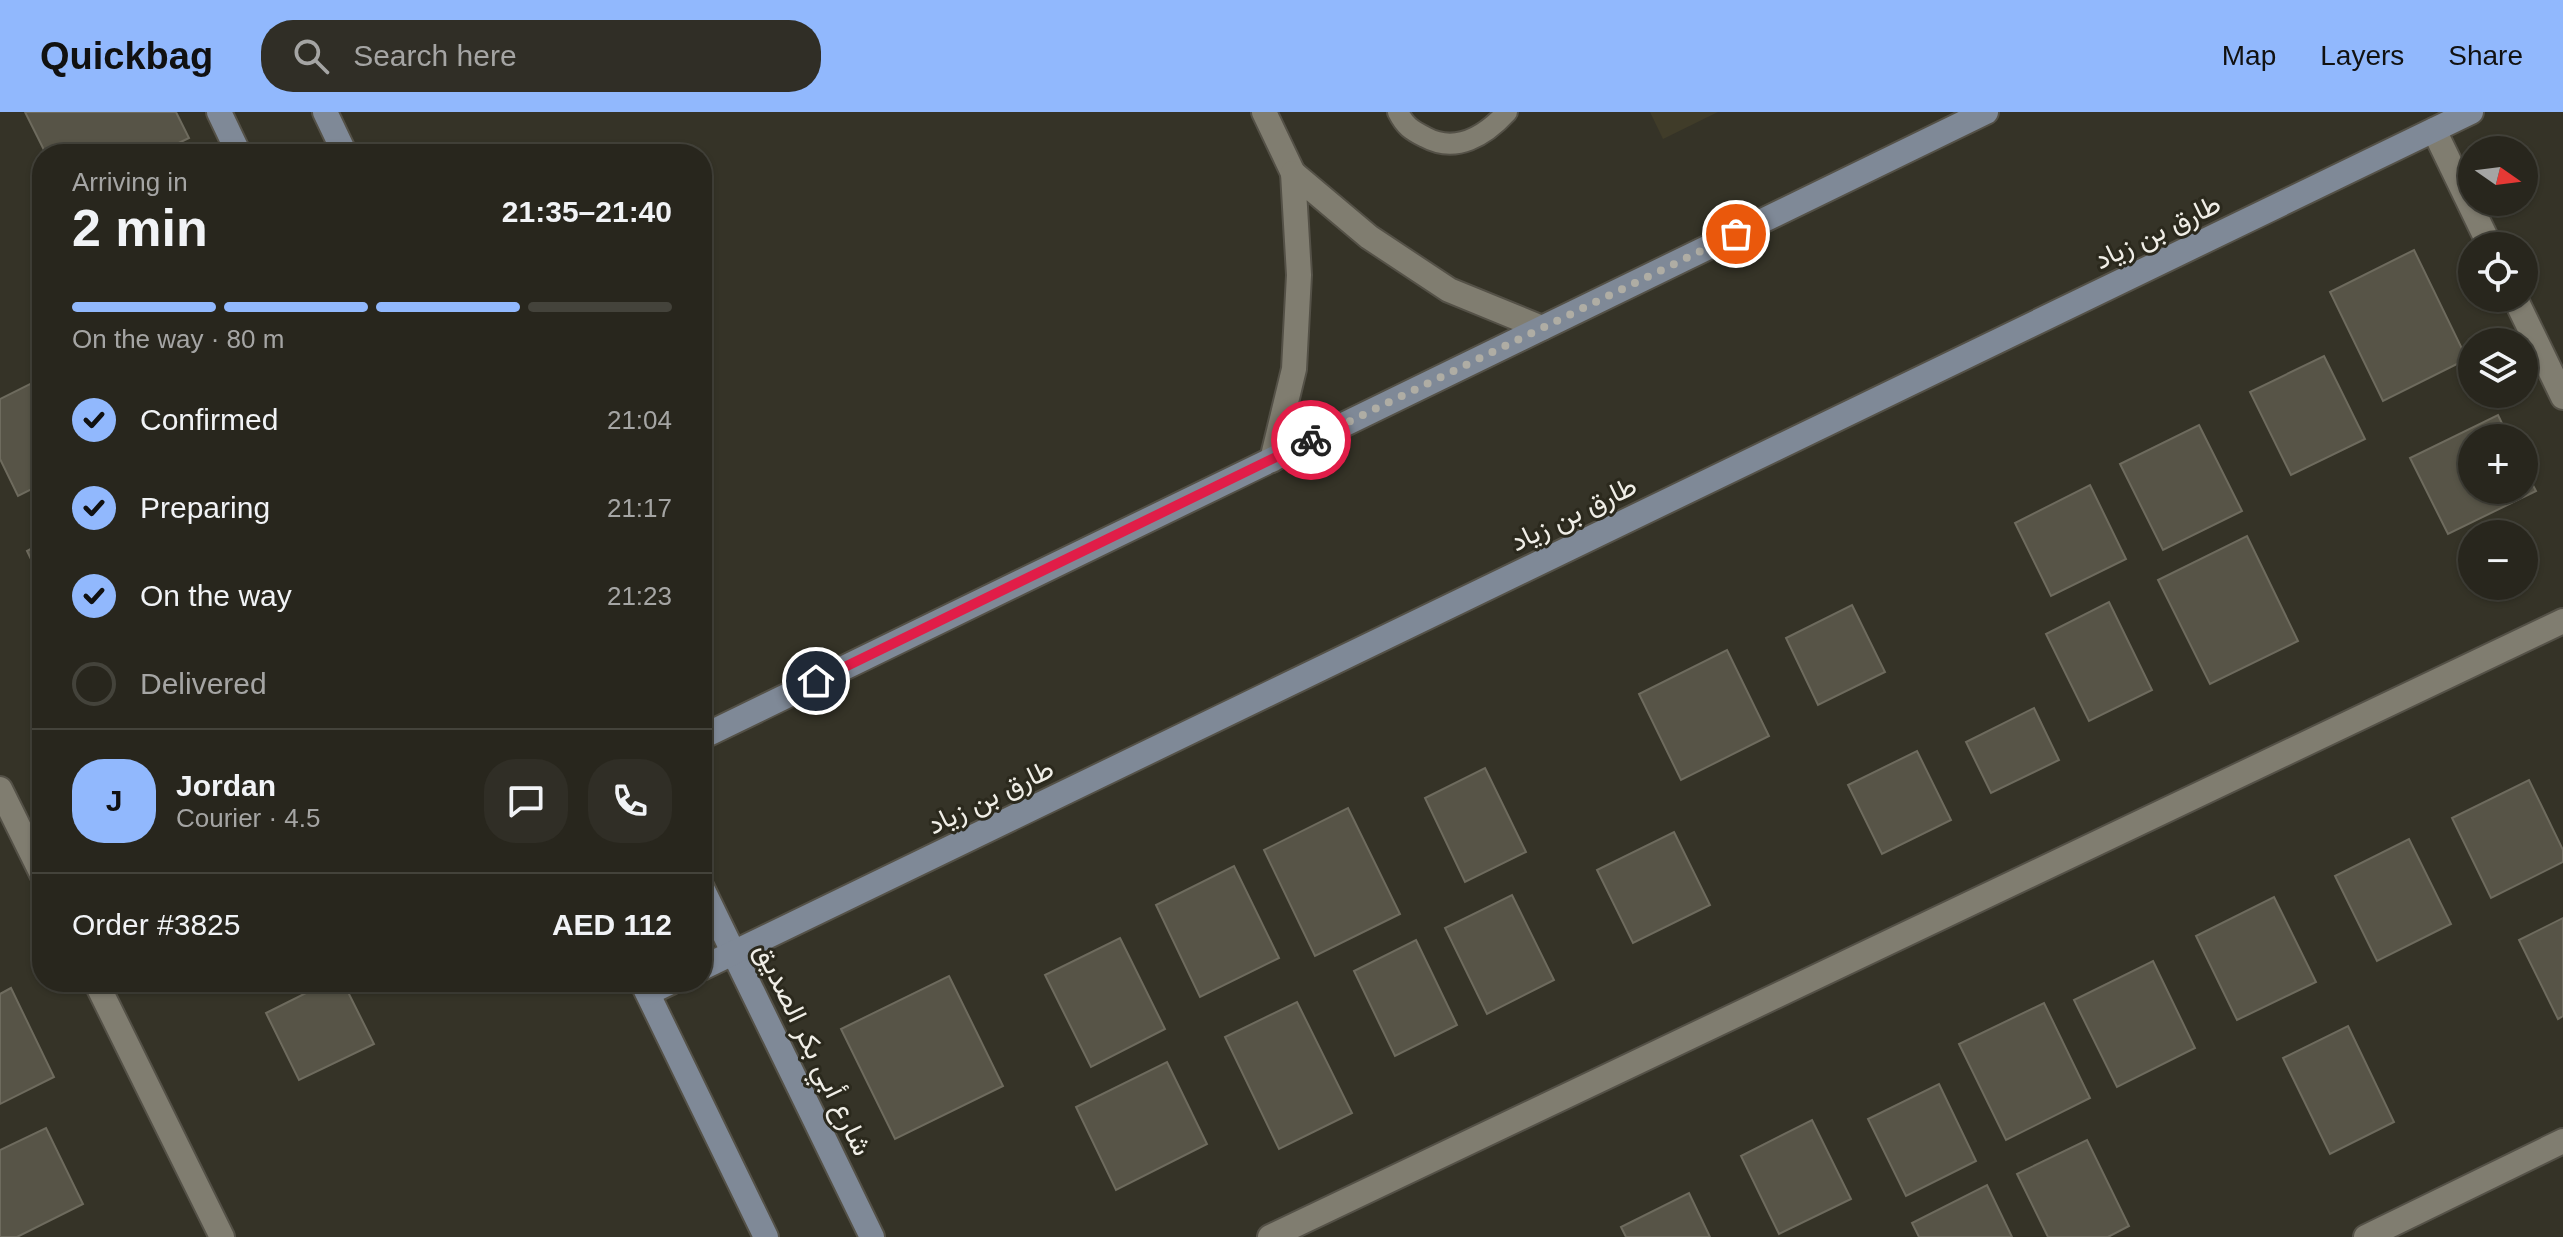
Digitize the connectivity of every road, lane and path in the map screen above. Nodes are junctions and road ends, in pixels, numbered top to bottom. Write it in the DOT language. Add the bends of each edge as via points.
graph roads {
  1 [pos="219,112"];
  2 [pos="325,112"];
  3 [pos="1264,112"];
  4 [pos="1398,112"];
  5 [pos="1507,112"];
  6 [pos="1986,112"];
  7 [pos="2471,112"];
  8 [pos="2434,130"];
  9 [pos="234,144"];
  10 [pos="340,144"];
  11 [pos="1293,173"];
  12 [pos="2483,232"];
  13 [pos="2522,312"];
  14 [pos="1542,328"];
  15 [pos="2563,397"];
  16 [pos="1272,460"];
  17 [pos="2563,621"];
  18 [pos="712,732"];
  19 [pos="0,789"];
  20 [pos="32,854"];
  21 [pos="712,908"];
  22 [pos="734,953"];
  23 [pos="712,963"];
  24 [pos="101,992"];
  25 [pos="647,992"];
  26 [pos="2563,1141"];
  27 [pos="222,1237"];
  28 [pos="766,1237"];
  29 [pos="872,1237"];
  30 [pos="1270,1237"];
  31 [pos="2366,1237"];
  1 -- 9 [label="street"];
  2 -- 10 [label="street"];
  3 -- 11 [label="street"];
  4 -- 5 [label="lane" via="1405,126 1438,145 1461,144 1492,129"];
  6 -- 14 [label="street"];
  7 -- 8 [label="street, طارق بن زياد"];
  8 -- 12 [label="street"];
  8 -- 22 [label="street, طارق بن زياد"];
  11 -- 14 [label="street" via="1369,237 1449,290"];
  11 -- 16 [label="street" via="1299,275 1294,369"];
  13 -- 15 [label="street"];
  14 -- 16 [label="street"];
  16 -- 18 [label="street"];
  17 -- 30 [label="street"];
  19 -- 20 [label="street"];
  21 -- 22 [label="street, شارع أبي بكر الصديق"];
  22 -- 23 [label="street, طارق بن زياد"];
  22 -- 29 [label="street, شارع أبي بكر الصديق"];
  24 -- 27 [label="street"];
  25 -- 28 [label="street"];
  26 -- 31 [label="street"];
}
